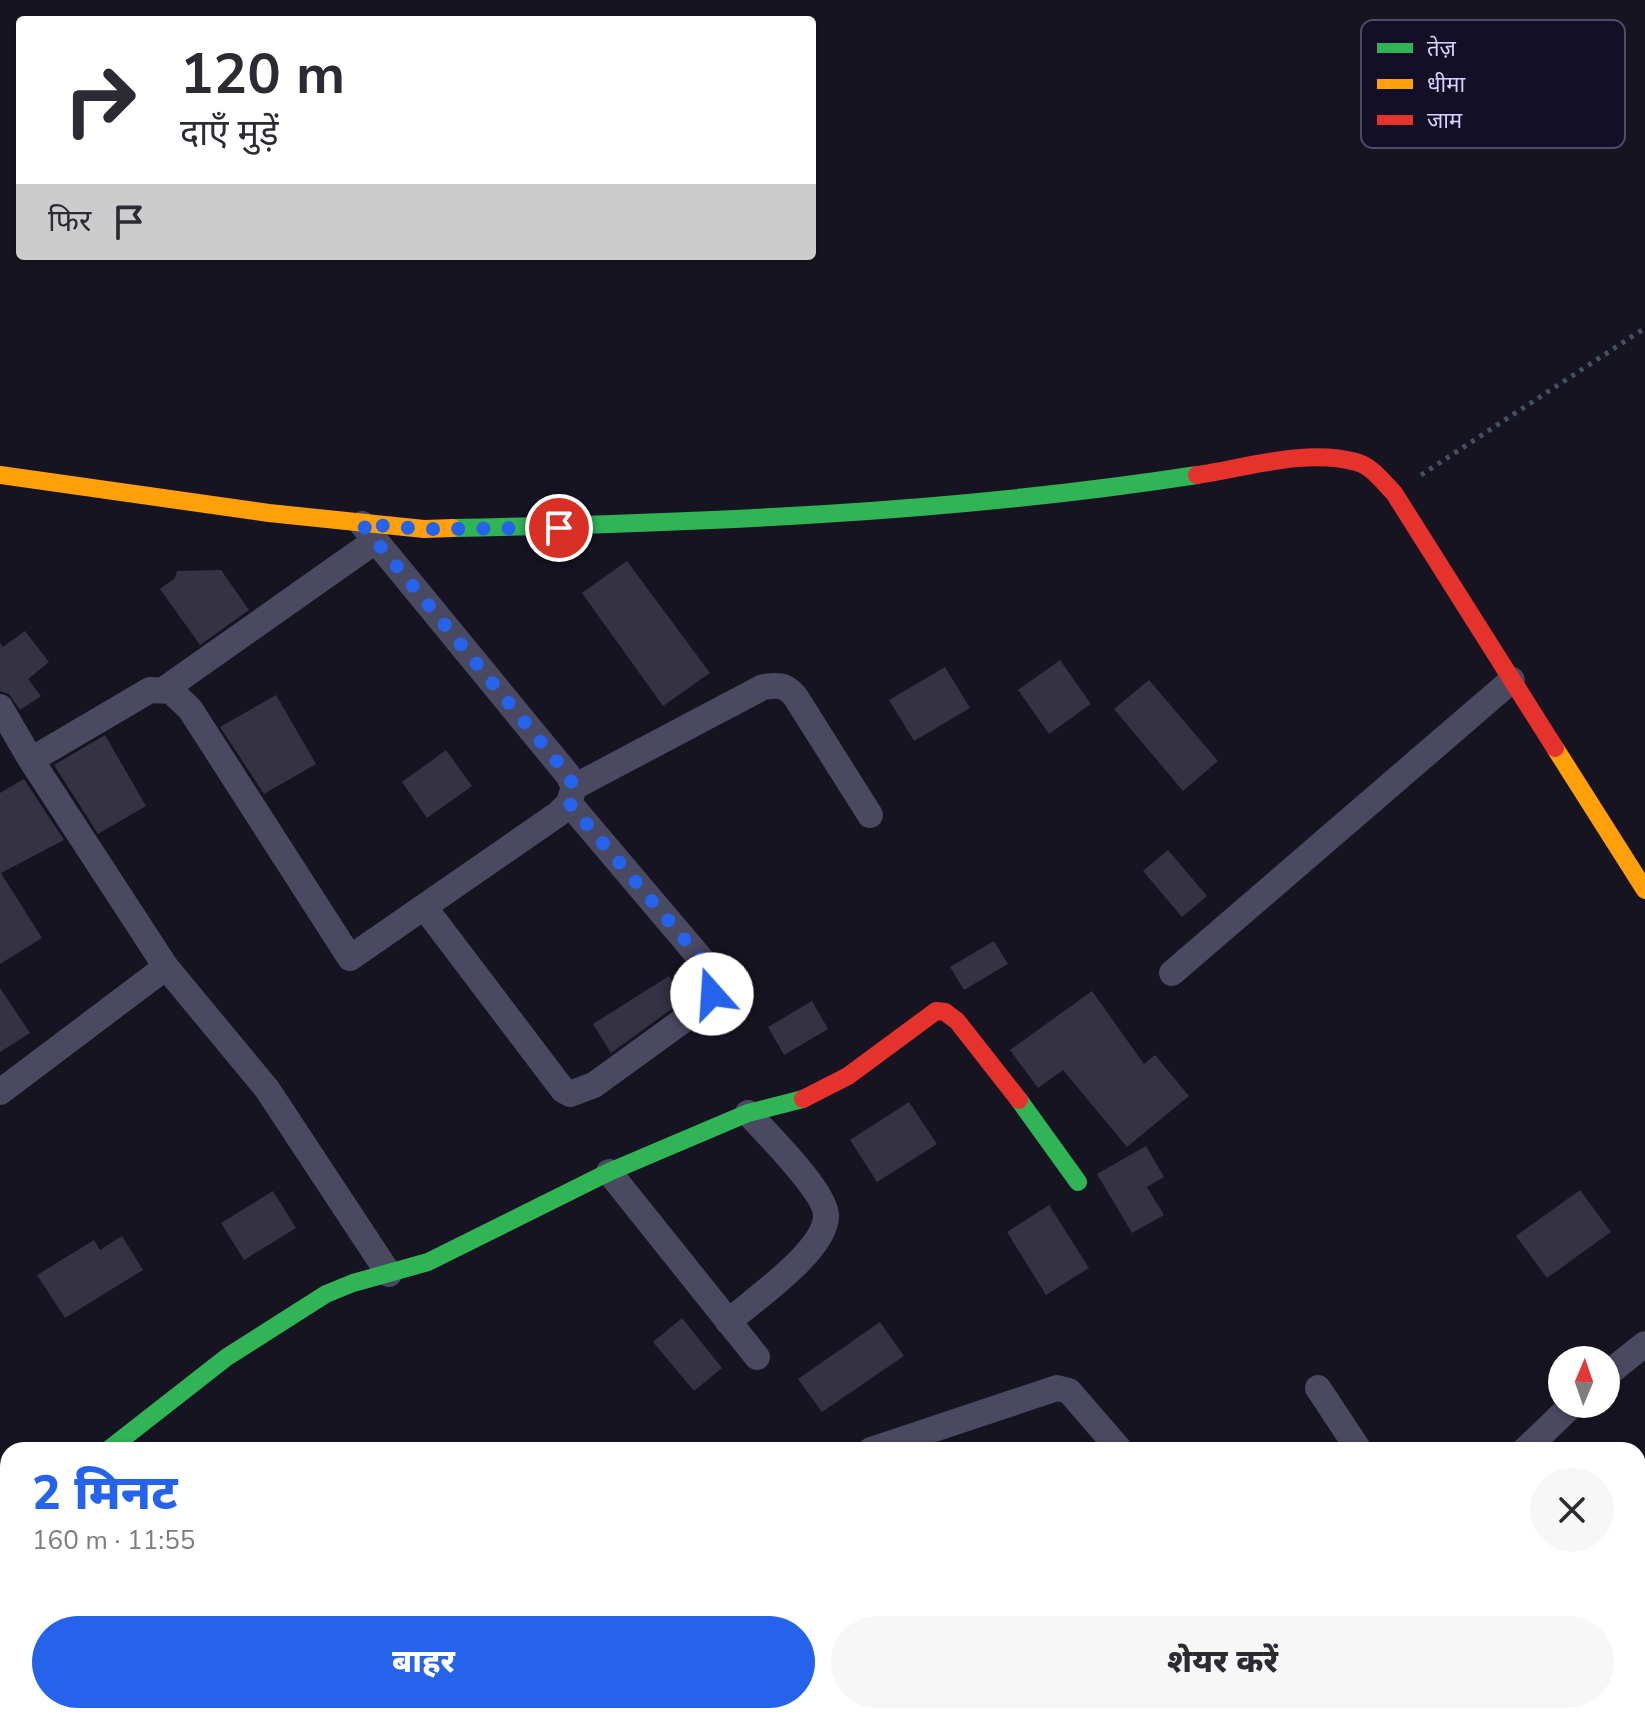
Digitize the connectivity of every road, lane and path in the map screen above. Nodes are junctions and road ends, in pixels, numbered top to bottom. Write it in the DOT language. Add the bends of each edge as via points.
graph roads {
  1 [pos="1645,328"];
  2 [pos="0,475"];
  3 [pos="1394,493"];
  4 [pos="368,533"];
  5 [pos="1512,680"];
  6 [pos="165,689"];
  7 [pos="0,707"];
  8 [pos="31,760"];
  9 [pos="572,795"];
  10 [pos="870,815"];
  11 [pos="1645,890"];
  12 [pos="425,908"];
  13 [pos="166,967"];
  14 [pos="1172,973"];
  15 [pos="0,1092"];
  16 [pos="748,1113"];
  17 [pos="609,1172"];
  18 [pos="1078,1182"];
  19 [pos="389,1274"];
  20 [pos="728,1322"];
  21 [pos="1645,1344"];
  22 [pos="757,1357"];
  23 [pos="1620,1364"];
  24 [pos="1318,1388"];
  25 [pos="1558,1418"];
  26 [pos="118,1442"];
  27 [pos="895,1442"];
  28 [pos="1113,1442"];
  29 [pos="1354,1442"];
  30 [pos="1533,1442"];
  1 -- 3 [label="path"];
  2 -- 4 [label="street"];
  3 -- 4 [label="street" via="1357,462 1309,458 1167,480 838,512"];
  3 -- 5 [label="street"];
  4 -- 6 [label="street"];
  4 -- 9 [label="street" via="558,763"];
  5 -- 11 [label="street"];
  5 -- 14 [label="street"];
  6 -- 8 [label="street" via="150,690"];
  6 -- 12 [label="street" via="190,709 348,957"];
  7 -- 8 [label="street"];
  8 -- 13 [label="street"];
  9 -- 10 [label="street" via="775,685 787,686 795,696"];
  9 -- 12 [label="street"];
  9 -- 12 [label="street" via="707,966 713,983 707,1003 594,1085 570,1094"];
  13 -- 15 [label="street"];
  13 -- 19 [label="street" via="267,1089"];
  16 -- 17 [label="street"];
  16 -- 18 [label="street" via="826,1090 927,1014 945,1012 1039,1125"];
  16 -- 20 [label="street" via="798,1168 826,1214 823,1230 808,1252"];
  17 -- 19 [label="street" via="468,1244"];
  17 -- 20 [label="street"];
  19 -- 26 [label="street" via="326,1294 272,1326"];
  20 -- 22 [label="street"];
  21 -- 23 [label="street"];
  24 -- 29 [label="street"];
  25 -- 30 [label="street"];
  27 -- 28 [label="street" via="1057,1388 1069,1391"];
}
